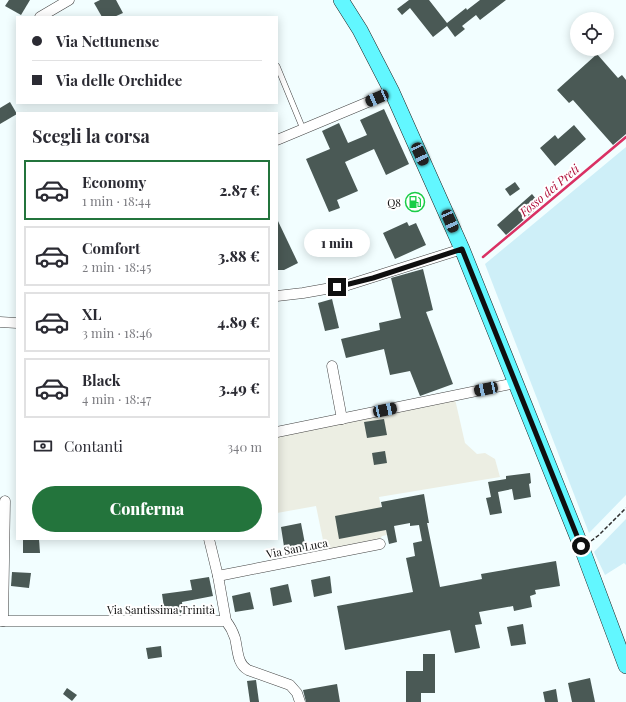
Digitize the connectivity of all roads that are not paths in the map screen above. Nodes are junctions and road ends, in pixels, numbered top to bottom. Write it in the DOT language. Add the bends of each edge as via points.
graph roads {
  1 [pos="70,0"];
  2 [pos="341,0"];
  3 [pos="42,16"];
  4 [pos="278,68"];
  5 [pos="392,92"];
  6 [pos="303,129"];
  7 [pos="278,140"];
  8 [pos="462,249"];
  9 [pos="278,296"];
  10 [pos="0,322"];
  11 [pos="16,323"];
  12 [pos="332,366"];
  13 [pos="515,383"];
  14 [pos="342,419"];
  15 [pos="278,432"];
  16 [pos="5,501"];
  17 [pos="209,540"];
  18 [pos="380,544"];
  19 [pos="218,576"];
  20 [pos="1,621"];
  21 [pos="226,621"];
  22 [pos="626,666"];
  23 [pos="300,702"];
  1 -- 3 [label="street"];
  2 -- 5 [label="main road" via="360,30"];
  4 -- 6 [label="lane"];
  5 -- 6 [label="street"];
  5 -- 8 [label="main road"];
  6 -- 7 [label="street"];
  8 -- 9 [label="street" via="348,285"];
  8 -- 13 [label="main road"];
  10 -- 11 [label="street"];
  12 -- 14 [label="street"];
  13 -- 14 [label="street"];
  13 -- 22 [label="main road"];
  14 -- 15 [label="street"];
  16 -- 20 [label="street"];
  17 -- 19 [label="street"];
  18 -- 19 [label="street, Via San Luca"];
  19 -- 21 [label="street"];
  20 -- 21 [label="street, Via Santissima Trinità"];
  21 -- 23 [label="street, Via Santissima Trinità" via="234,635 243,666 291,686"];
}
